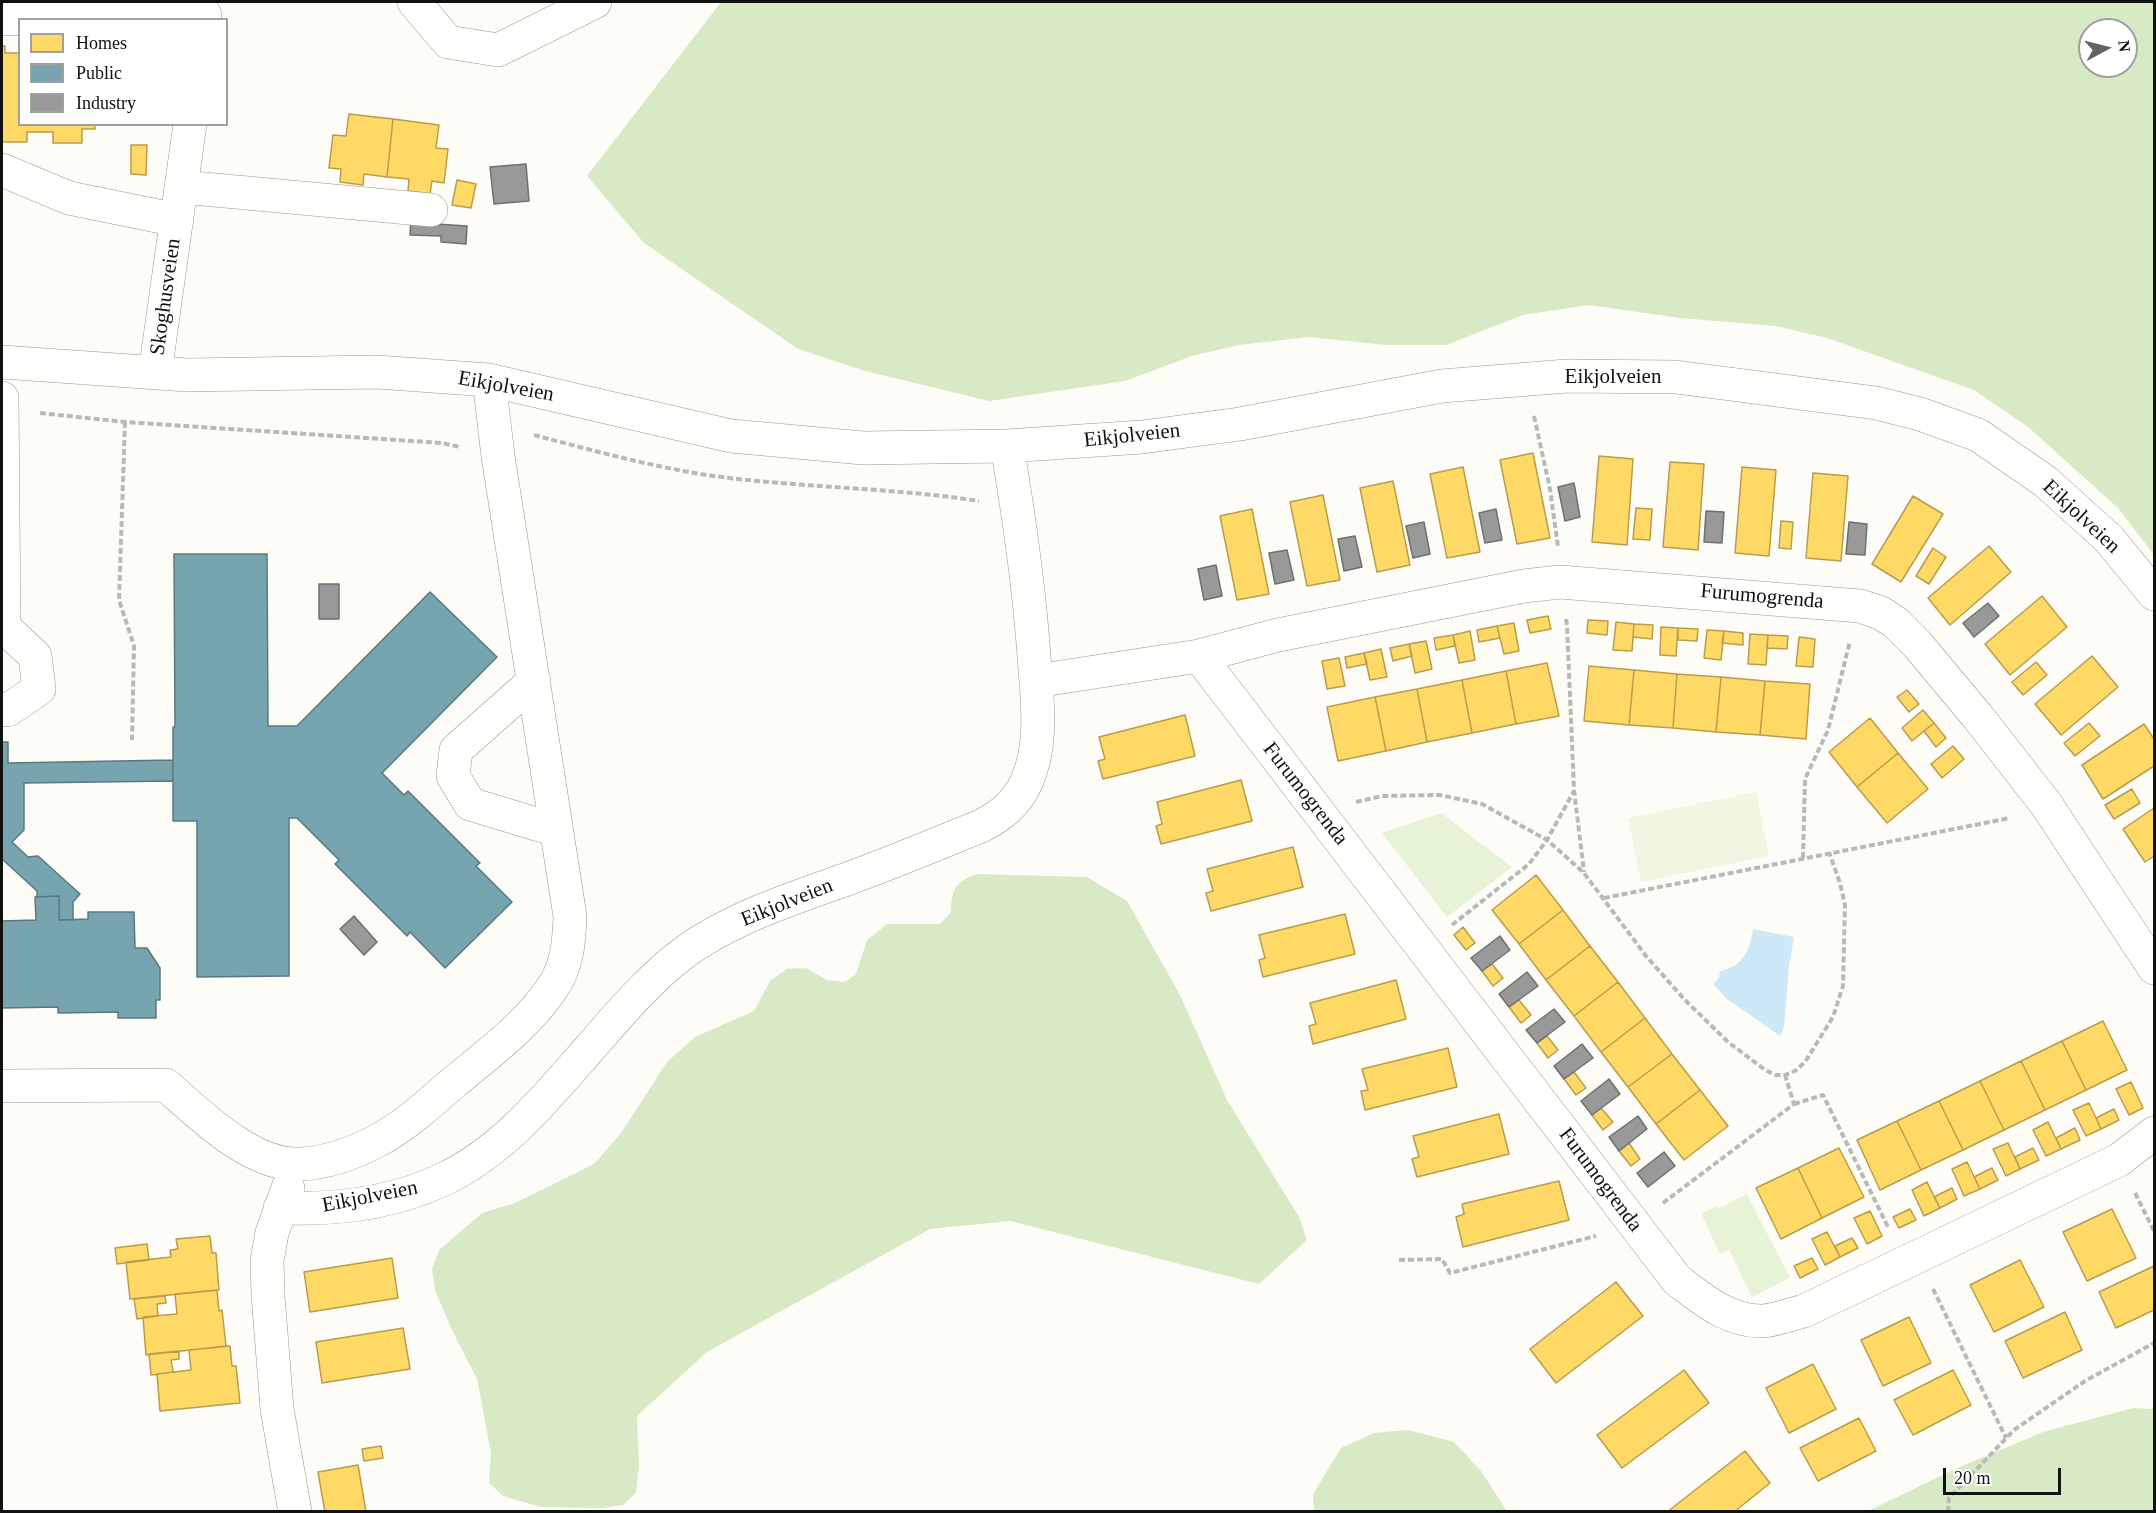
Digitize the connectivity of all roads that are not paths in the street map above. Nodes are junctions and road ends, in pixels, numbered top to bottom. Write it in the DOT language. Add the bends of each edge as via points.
graph roads {
  1 [pos="414,2"];
  2 [pos="595,2"];
  3 [pos="205,12"];
  4 [pos="18,18"];
  5 [pos="31,18"];
  6 [pos="2,19"];
  7 [pos="190,126"];
  8 [pos="2,170"];
  9 [pos="182,187"];
  10 [pos="431,210"];
  11 [pos="177,220"];
  12 [pos="2,362"];
  13 [pos="155,373"];
  14 [pos="489,380"];
  15 [pos="2,398"];
  16 [pos="2,409"];
  17 [pos="1007,446"];
  18 [pos="2154,594"];
  19 [pos="3,628"];
  20 [pos="1199,656"];
  21 [pos="534,681"];
  22 [pos="1036,681"];
  23 [pos="2,709"];
  24 [pos="556,830"];
  25 [pos="2154,968"];
  26 [pos="2,1086"];
  27 [pos="2154,1133"];
  28 [pos="298,1165"];
  29 [pos="280,1208"];
  30 [pos="295,1512"];
  1 -- 2 [label="street" via="448,42 498,50"];
  3 -- 5 [label="street"];
  4 -- 6 [label="street"];
  7 -- 9 [label="street, Skoghusveien"];
  8 -- 11 [label="street, Skoghusveien" via="69,198"];
  9 -- 10 [label="street"];
  9 -- 11 [label="street, Skoghusveien"];
  11 -- 13 [label="street, Skoghusveien"];
  12 -- 13 [label="street, Eikjolveien"];
  13 -- 14 [label="street, Eikjolveien" via="377,372"];
  14 -- 17 [label="street, Eikjolveien" via="731,436 863,448"];
  14 -- 21 [label="street"];
  15 -- 16 [label="street"];
  16 -- 19 [label="street"];
  17 -- 18 [label="street, Eikjolveien" via="1142,437 1240,424 1442,386 1567,376 1676,376 1876,403 1978,435 2046,482 2109,538"];
  17 -- 22 [label="street, Eikjolveien" via="1030,600"];
  19 -- 23 [label="street" via="34,656 39,689 8,710"];
  20 -- 22 [label="street, Furumogrenda"];
  20 -- 25 [label="street, Furumogrenda" via="1278,635 1560,582 1860,606 1896,623 1917,645 2046,804"];
  20 -- 27 [label="street, Furumogrenda" via="1677,1280 1708,1304 1732,1316 1763,1321 1804,1311 2119,1160"];
  21 -- 24 [label="street"];
  21 -- 24 [label="street" via="456,750 453,776 470,804"];
  22 -- 29 [label="street, Eikjolveien" via="1037,749 1026,783 1012,806 998,818 763,912 702,941 638,994 501,1141 446,1178 382,1200 319,1209"];
  24 -- 28 [label="street" via="570,916 569,940 566,961 543,1001 506,1039 399,1128 356,1151"];
  26 -- 28 [label="street" via="166,1085 210,1124 258,1155"];
  28 -- 29 [label="street"];
  29 -- 30 [label="street" via="267,1261 268,1295 277,1409"];
}
